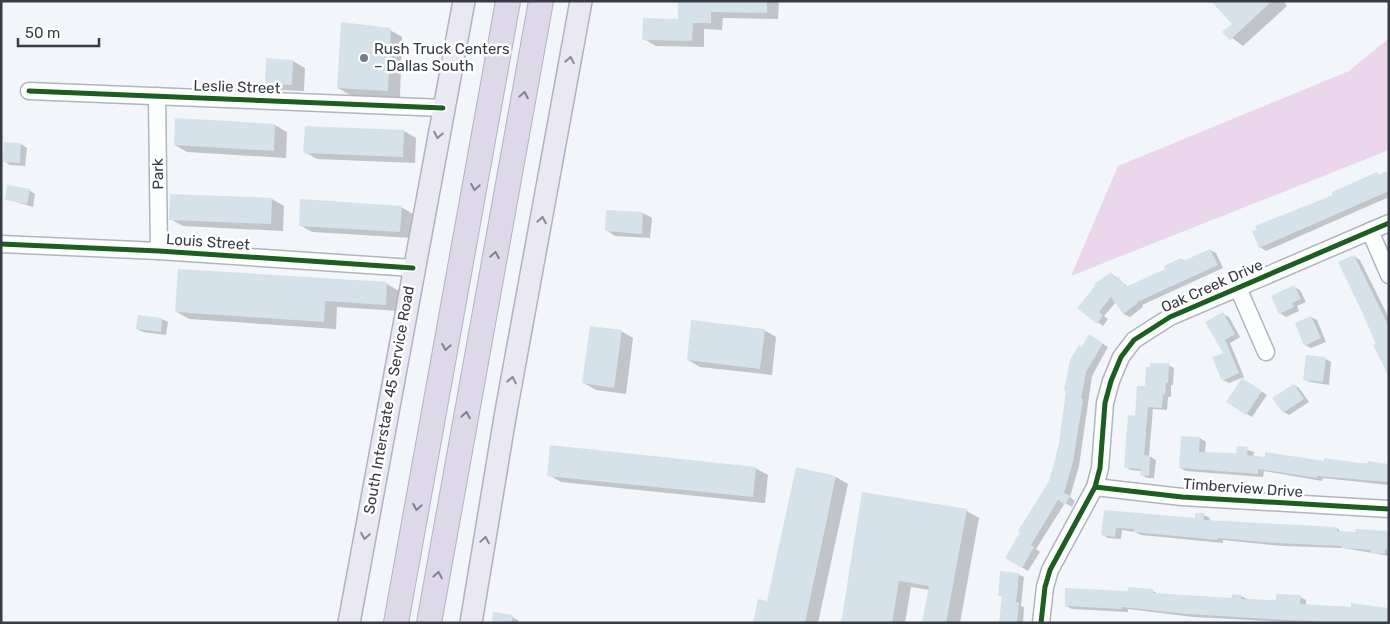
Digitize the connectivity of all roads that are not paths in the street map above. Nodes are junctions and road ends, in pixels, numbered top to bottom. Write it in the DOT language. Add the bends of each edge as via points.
graph roads {
  1 [pos="464,1"];
  2 [pos="508,1"];
  3 [pos="541,1"];
  4 [pos="581,1"];
  5 [pos="29,91"];
  6 [pos="157,96"];
  7 [pos="443,108"];
  8 [pos="1389,223"];
  9 [pos="1370,231"];
  10 [pos="1,244"];
  11 [pos="159,251"];
  12 [pos="413,268"];
  13 [pos="1389,275"];
  14 [pos="1238,288"];
  15 [pos="1266,352"];
  16 [pos="1095,487"];
  17 [pos="1389,509"];
  18 [pos="349,623"];
  19 [pos="396,623"];
  20 [pos="429,623"];
  21 [pos="471,623"];
  22 [pos="1041,623"];
  1 -- 7 [label="main road, South Interstate 45 Service Road"];
  2 -- 19 [label="highway, one-way"];
  20 -- 3 [label="highway, one-way"];
  21 -- 4 [label="main road, one-way"];
  5 -- 6 [label="street, Leslie Street"];
  6 -- 7 [label="street, Leslie Street"];
  6 -- 11 [label="street, Park"];
  7 -- 12 [label="main road, South Interstate 45 Service Road, one-way"];
  8 -- 9 [label="street, Oak Creek Drive"];
  9 -- 13 [label="street"];
  9 -- 14 [label="street, Oak Creek Drive"];
  10 -- 11 [label="street, Louis Street"];
  11 -- 12 [label="street, Louis Street"];
  12 -- 18 [label="main road, South Interstate 45 Service Road, one-way"];
  14 -- 15 [label="street"];
  14 -- 16 [label="street, Oak Creek Drive" via="1150,328 1134,340 1122,357 1104,403 1100,468"];
  16 -- 17 [label="street, Timberview Drive"];
  16 -- 22 [label="street, Oak Creek Drive" via="1050,570"];
}
